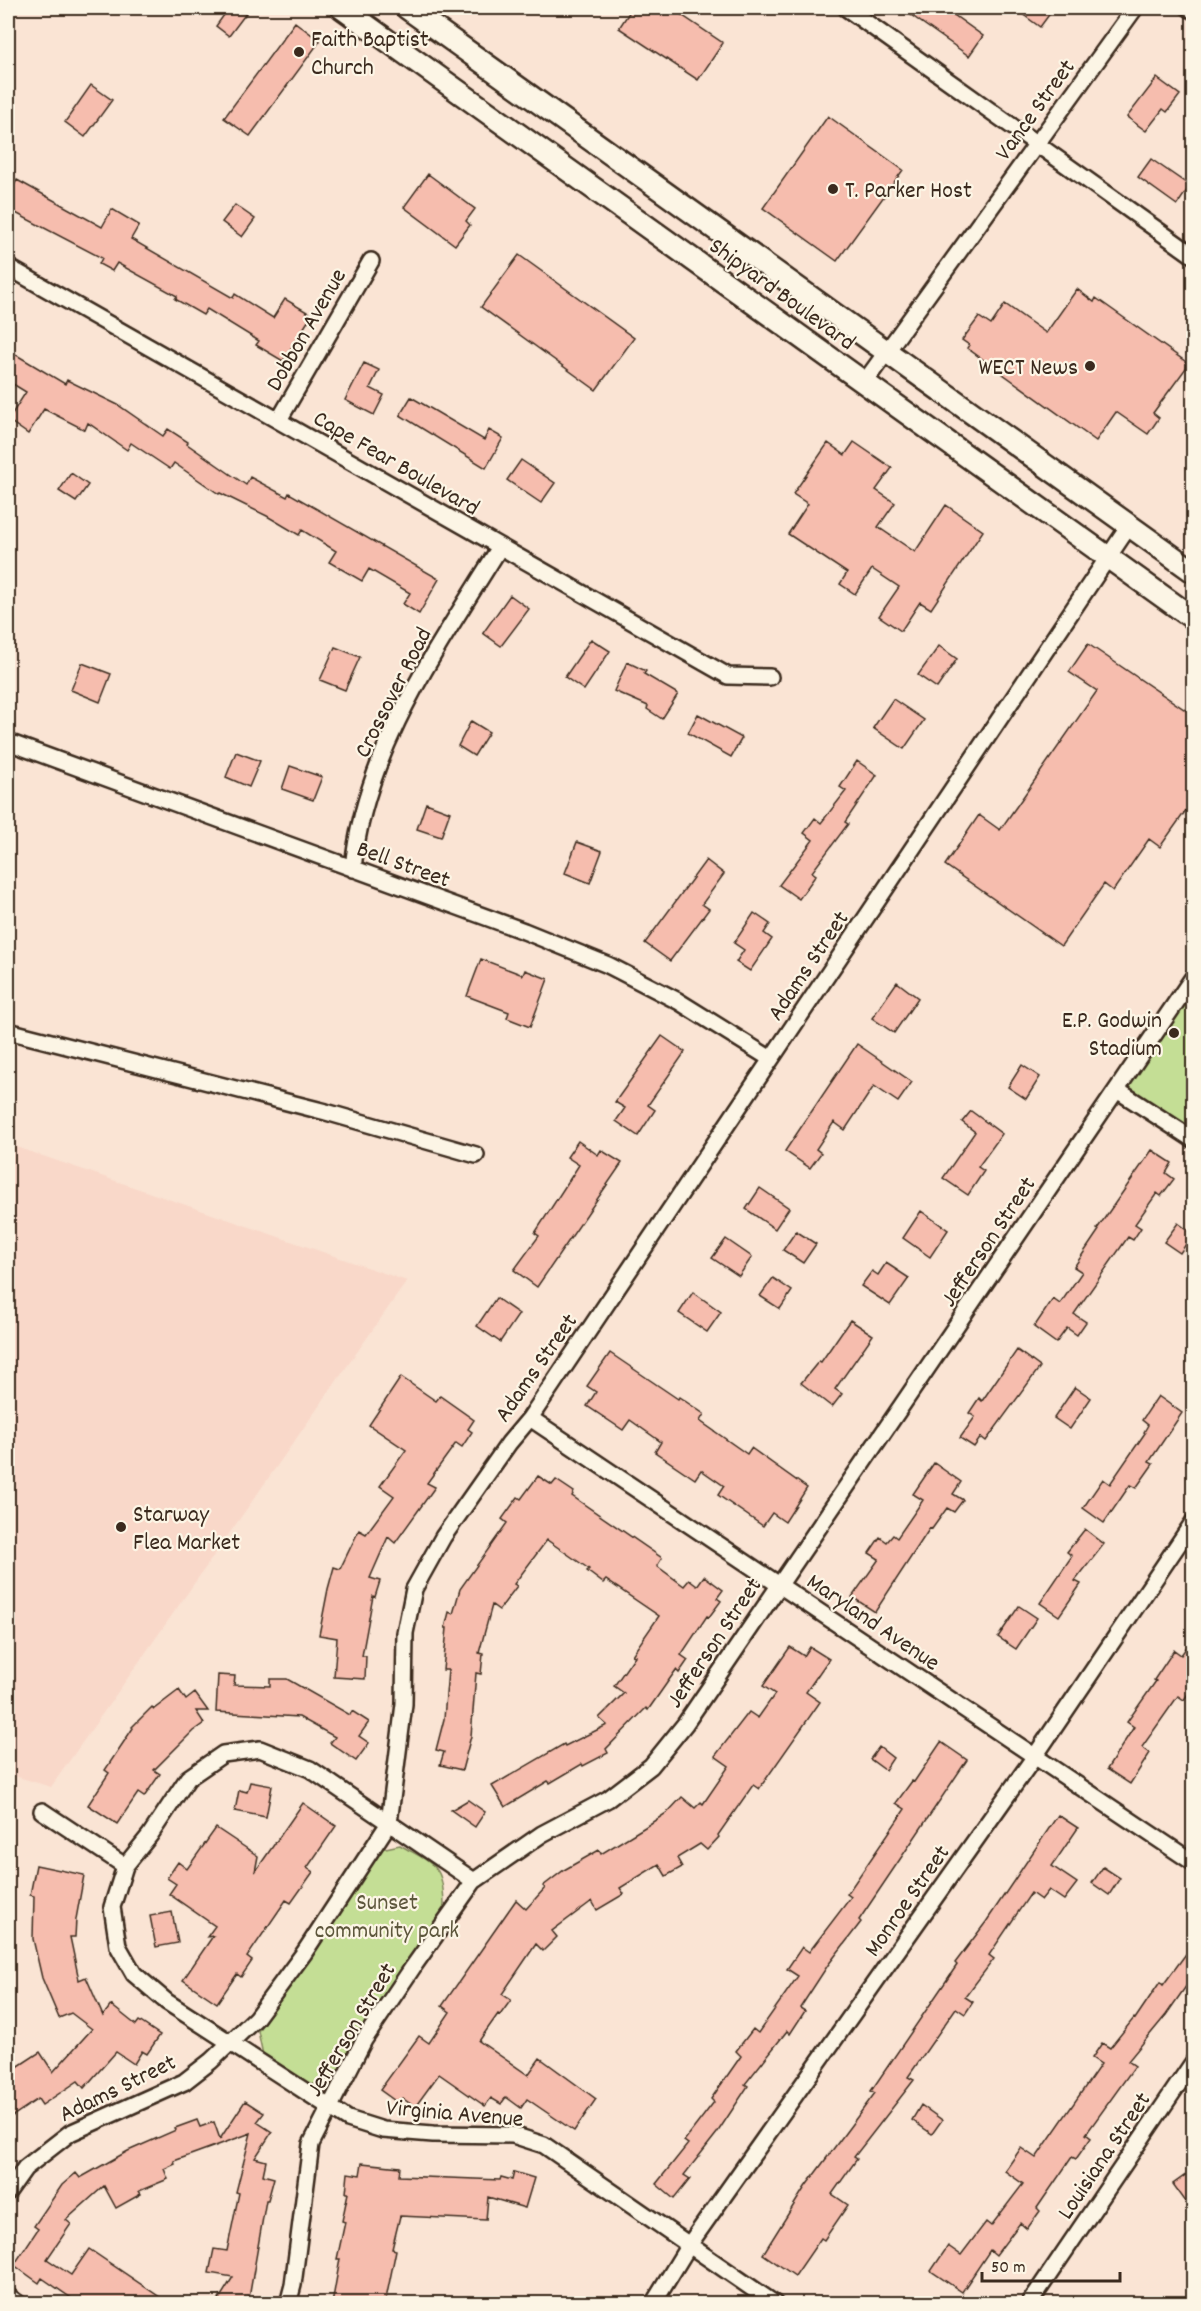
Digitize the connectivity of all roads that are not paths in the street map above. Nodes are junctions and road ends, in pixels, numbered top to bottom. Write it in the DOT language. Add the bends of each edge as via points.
graph roads {
  1 [pos="342,8"];
  2 [pos="407,8"];
  3 [pos="846,8"];
  4 [pos="1135,8"];
  5 [pos="1189,8"];
  6 [pos="1194,11"];
  7 [pos="1036,146"];
  8 [pos="1194,256"];
  9 [pos="371,261"];
  10 [pos="8,267"];
  11 [pos="887,352"];
  12 [pos="864,383"];
  13 [pos="279,420"];
  14 [pos="1129,525"];
  15 [pos="500,547"];
  16 [pos="1108,558"];
  17 [pos="1194,572"];
  18 [pos="1194,619"];
  19 [pos="770,677"];
  20 [pos="8,741"];
  21 [pos="353,869"];
  22 [pos="1194,976"];
  23 [pos="8,1031"];
  24 [pos="771,1059"];
  25 [pos="1117,1089"];
  26 [pos="1194,1140"];
  27 [pos="476,1155"];
  28 [pos="530,1418"];
  29 [pos="1194,1521"];
  30 [pos="780,1585"];
  31 [pos="1035,1756"];
  32 [pos="42,1811"];
  33 [pos="389,1823"];
  34 [pos="1194,1863"];
  35 [pos="125,1866"];
  36 [pos="474,1881"];
  37 [pos="229,2044"];
  38 [pos="1194,2061"];
  39 [pos="328,2106"];
  40 [pos="8,2192"];
  41 [pos="689,2244"];
  42 [pos="8,2296"];
  43 [pos="19,2304"];
  44 [pos="288,2304"];
  45 [pos="653,2304"];
  46 [pos="775,2304"];
  47 [pos="1029,2304"];
  1 -- 12 [label="main road, Shipyard Boulevard"];
  2 -- 11 [label="main road, Shipyard Boulevard"];
  3 -- 7 [label="street"];
  4 -- 7 [label="street, Vance Street"];
  5 -- 6 [label="street"];
  7 -- 8 [label="street"];
  7 -- 11 [label="street, Vance Street"];
  9 -- 13 [label="street, Dobbon Avenue"];
  10 -- 13 [label="street, Cape Fear Boulevard"];
  11 -- 12 [label="street, Vance Street"];
  11 -- 14 [label="main road, Shipyard Boulevard"];
  12 -- 16 [label="main road, Shipyard Boulevard"];
  13 -- 15 [label="street, Cape Fear Boulevard"];
  14 -- 16 [label="street, Adams Street"];
  14 -- 17 [label="main road, Shipyard Boulevard"];
  15 -- 19 [label="street, Cape Fear Boulevard" via="728,676"];
  15 -- 21 [label="street, Crossover Road" via="442,641 380,760 355,843"];
  16 -- 18 [label="main road, Shipyard Boulevard"];
  16 -- 24 [label="street, Adams Street"];
  20 -- 21 [label="street, Bell Street"];
  21 -- 24 [label="street, Bell Street" via="608,965 678,1001"];
  22 -- 25 [label="street, Jefferson Street"];
  23 -- 27 [label="street" via="326,1112"];
  24 -- 28 [label="street, Adams Street"];
  25 -- 26 [label="street"];
  25 -- 30 [label="street, Jefferson Street"];
  28 -- 30 [label="street, Maryland Avenue"];
  28 -- 33 [label="street, Adams Street" via="443,1537 414,1589 405,1633 404,1704"];
  29 -- 31 [label="street, Monroe Street"];
  30 -- 31 [label="street, Maryland Avenue"];
  30 -- 36 [label="street, Jefferson Street" via="686,1724 651,1766 608,1799 542,1834"];
  31 -- 34 [label="street, Maryland Avenue"];
  31 -- 41 [label="street, Monroe Street"];
  32 -- 35 [label="street"];
  33 -- 35 [label="street, Virginia Avenue" via="310,1769 260,1749 223,1754 188,1778"];
  33 -- 36 [label="street, Virginia Avenue"];
  33 -- 37 [label="street, Adams Street" via="304,1953 256,2018"];
  35 -- 37 [label="street, Virginia Avenue" via="112,1907 118,1946 134,1974"];
  36 -- 39 [label="street, Jefferson Street" via="364,2040"];
  37 -- 39 [label="street, Virginia Avenue"];
  37 -- 40 [label="street, Adams Street" via="184,2082 70,2133 25,2168"];
  38 -- 47 [label="street, Louisiana Street"];
  39 -- 41 [label="street, Virginia Avenue" via="348,2120 383,2130 513,2135 544,2145"];
  39 -- 44 [label="street, Jefferson Street" via="311,2144"];
  41 -- 45 [label="street, Monroe Street"];
  41 -- 46 [label="street, Virginia Avenue"];
  42 -- 43 [label="street"];
}
